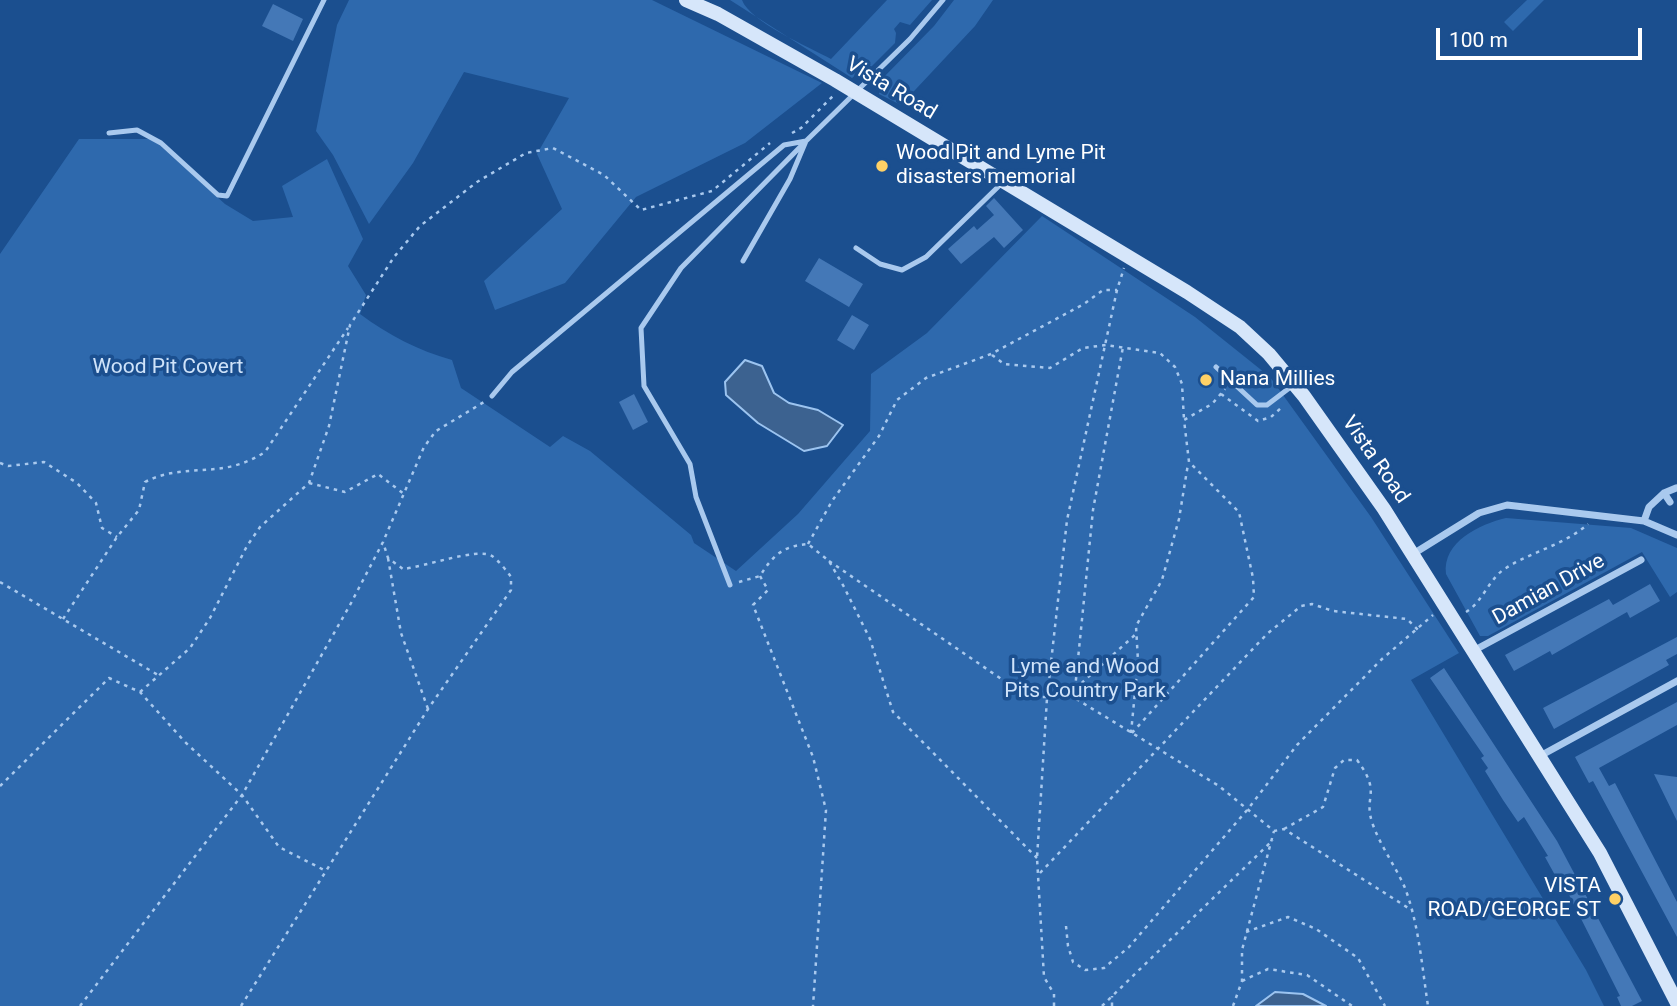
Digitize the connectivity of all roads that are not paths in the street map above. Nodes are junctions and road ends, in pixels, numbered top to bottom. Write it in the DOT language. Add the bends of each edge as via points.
graph roads {
  1 [pos="324,0"];
  2 [pos="686,0"];
  3 [pos="943,0"];
  4 [pos="857,93"];
  5 [pos="109,133"];
  6 [pos="806,141"];
  7 [pos="1003,181"];
  8 [pos="856,248"];
  9 [pos="743,261"];
  10 [pos="1216,367"];
  11 [pos="1295,385"];
  12 [pos="492,396"];
  13 [pos="1676,488"];
  14 [pos="1664,493"];
  15 [pos="1670,502"];
  16 [pos="1644,522"];
  17 [pos="1677,535"];
  18 [pos="1412,555"];
  19 [pos="1641,560"];
  20 [pos="730,585"];
  21 [pos="1473,651"];
  22 [pos="1677,681"];
  23 [pos="1540,757"];
  24 [pos="1677,1002"];
  1 -- 5 [label="lane" via="227,196 218,195 161,144 137,130"];
  2 -- 4 [label="main road, Vista Road"];
  3 -- 4 [label="lane"];
  4 -- 6 [label="lane"];
  4 -- 7 [label="main road, Vista Road"];
  6 -- 9 [label="lane"];
  6 -- 12 [label="lane" via="784,145 512,372"];
  6 -- 20 [label="lane" via="681,268 641,328 644,386 690,464 696,497"];
  7 -- 8 [label="lane" via="926,257 902,270 880,264"];
  7 -- 11 [label="main road, Vista Road" via="1240,327"];
  10 -- 11 [label="lane" via="1257,405 1267,405"];
  11 -- 18 [label="main road, Vista Road"];
  13 -- 14 [label="street"];
  14 -- 15 [label="street"];
  14 -- 16 [label="street" via="1649,507"];
  16 -- 17 [label="street"];
  16 -- 18 [label="street" via="1497,506"];
  18 -- 21 [label="main road, Vista Road"];
  19 -- 21 [label="street, Damian Drive"];
  21 -- 23 [label="main road, Vista Road"];
  22 -- 23 [label="street"];
  23 -- 24 [label="main road, Vista Road" via="1600,853"];
}
